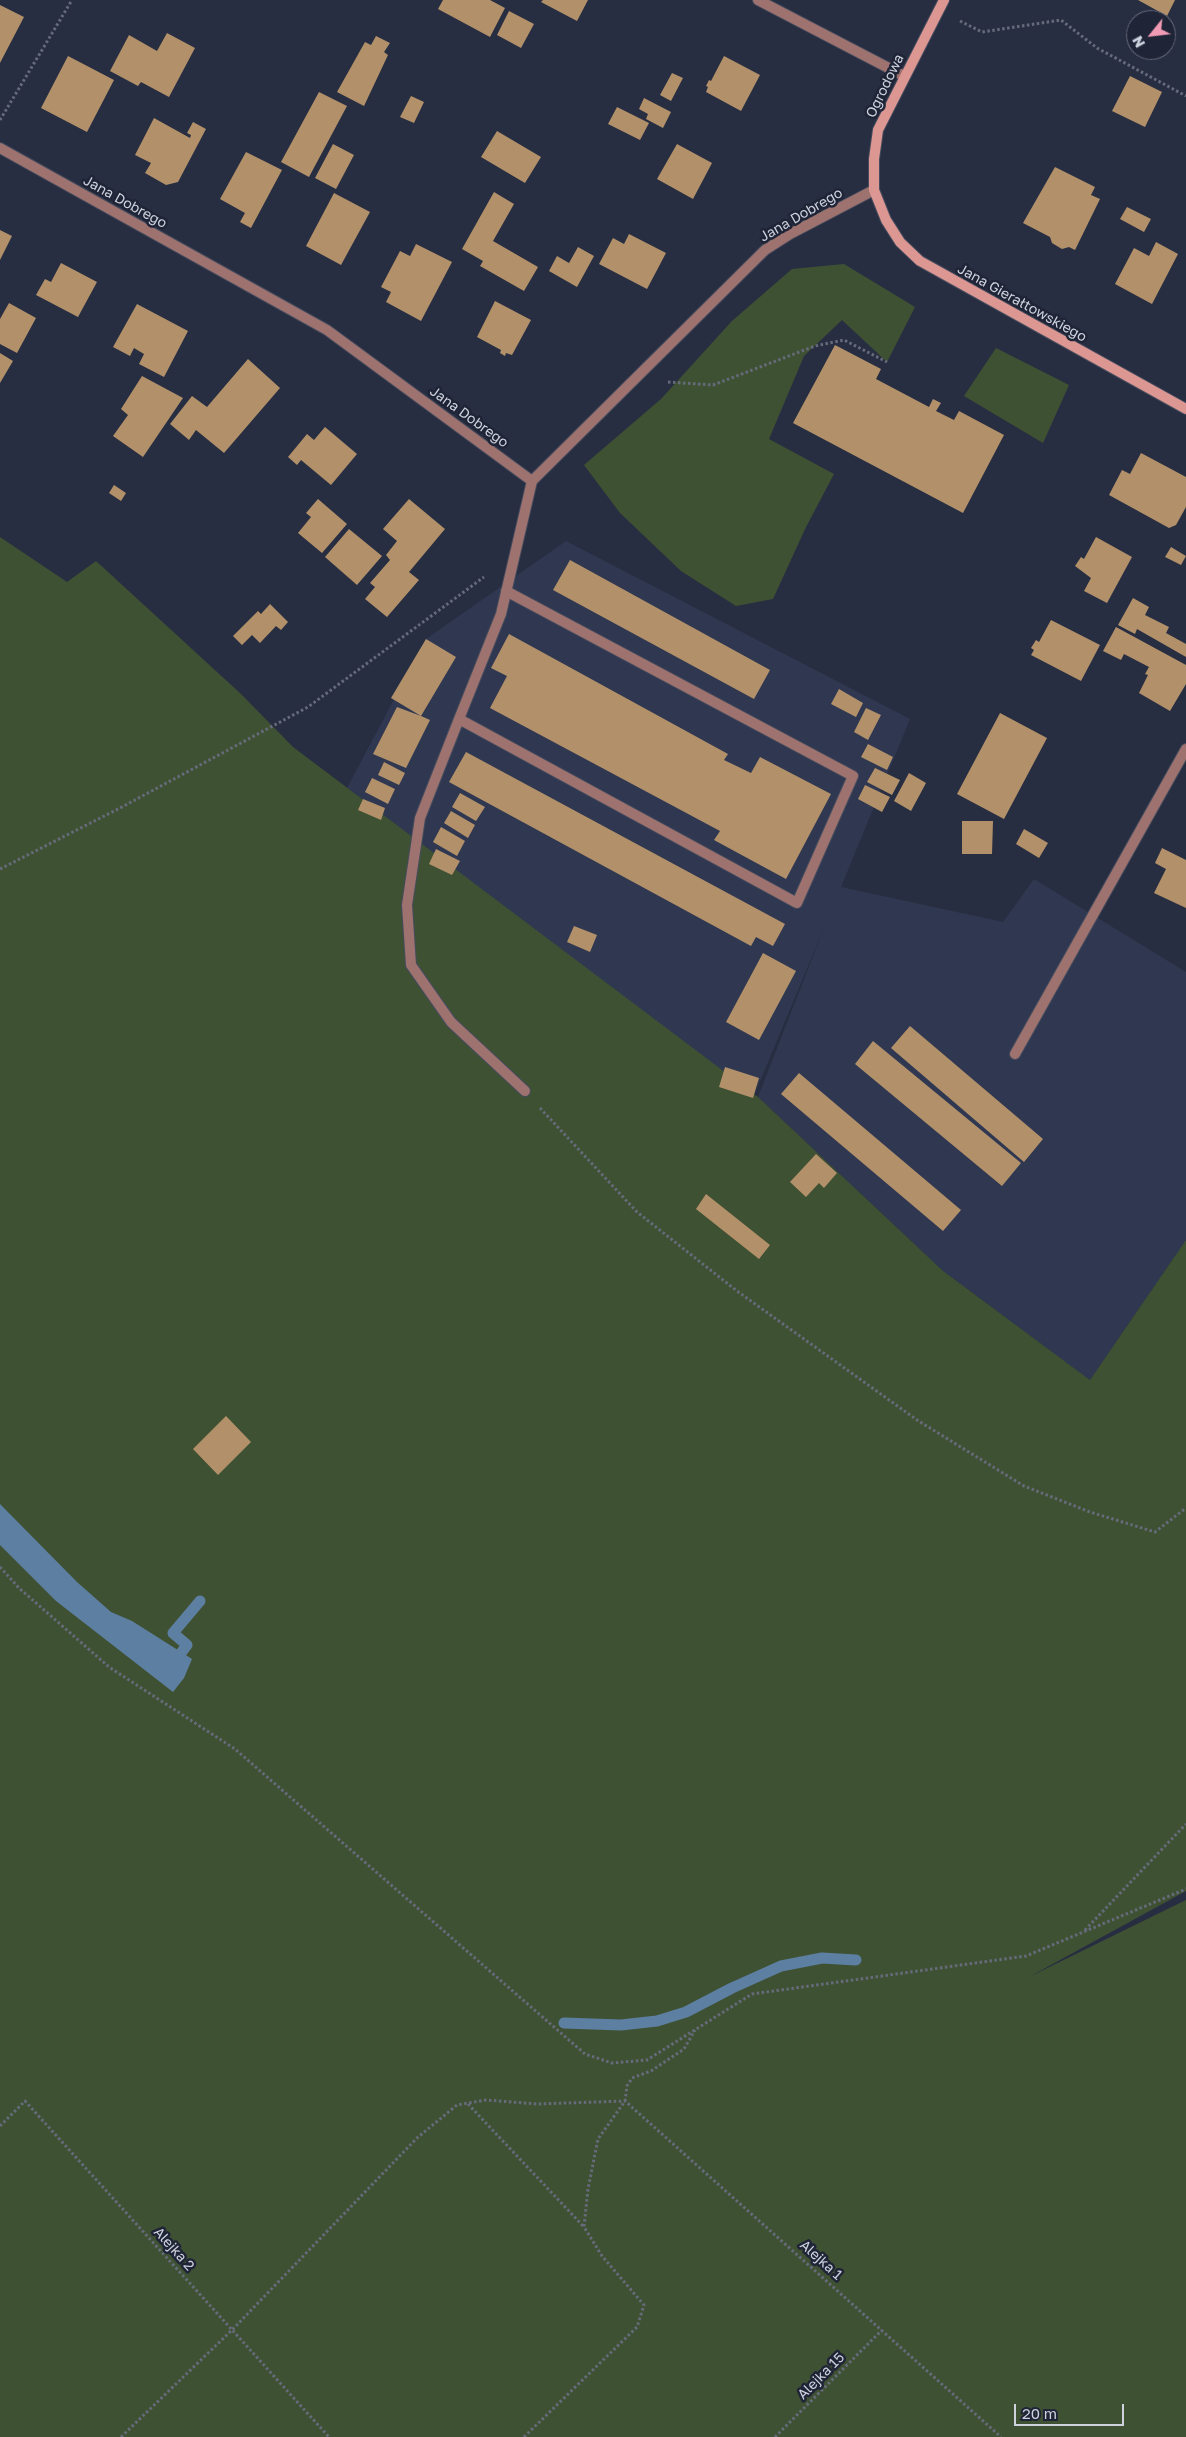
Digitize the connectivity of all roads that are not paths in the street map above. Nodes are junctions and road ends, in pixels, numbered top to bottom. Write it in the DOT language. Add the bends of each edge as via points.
graph roads {
  1 [pos="758,0"];
  2 [pos="944,0"];
  3 [pos="904,76"];
  4 [pos="0,148"];
  5 [pos="874,190"];
  6 [pos="1186,410"];
  7 [pos="532,481"];
  8 [pos="506,591"];
  9 [pos="459,718"];
  10 [pos="1186,749"];
  11 [pos="1015,1054"];
  12 [pos="525,1091"];
  1 -- 3 [label="street"];
  2 -- 3 [label="street, Ogrodowa"];
  3 -- 5 [label="street, Ogrodowa" via="878,130"];
  4 -- 7 [label="street, Jana Dobrego" via="327,330"];
  5 -- 6 [label="street, Jana Gierałtowskiego" via="886,220 900,242 920,262"];
  5 -- 7 [label="street, Jana Dobrego" via="765,250"];
  7 -- 8 [label="street"];
  8 -- 9 [label="street" via="501,614"];
  8 -- 9 [label="street" via="852,776 797,903"];
  9 -- 12 [label="street" via="420,818 407,905 410,965 451,1022"];
  10 -- 11 [label="street"];
}
